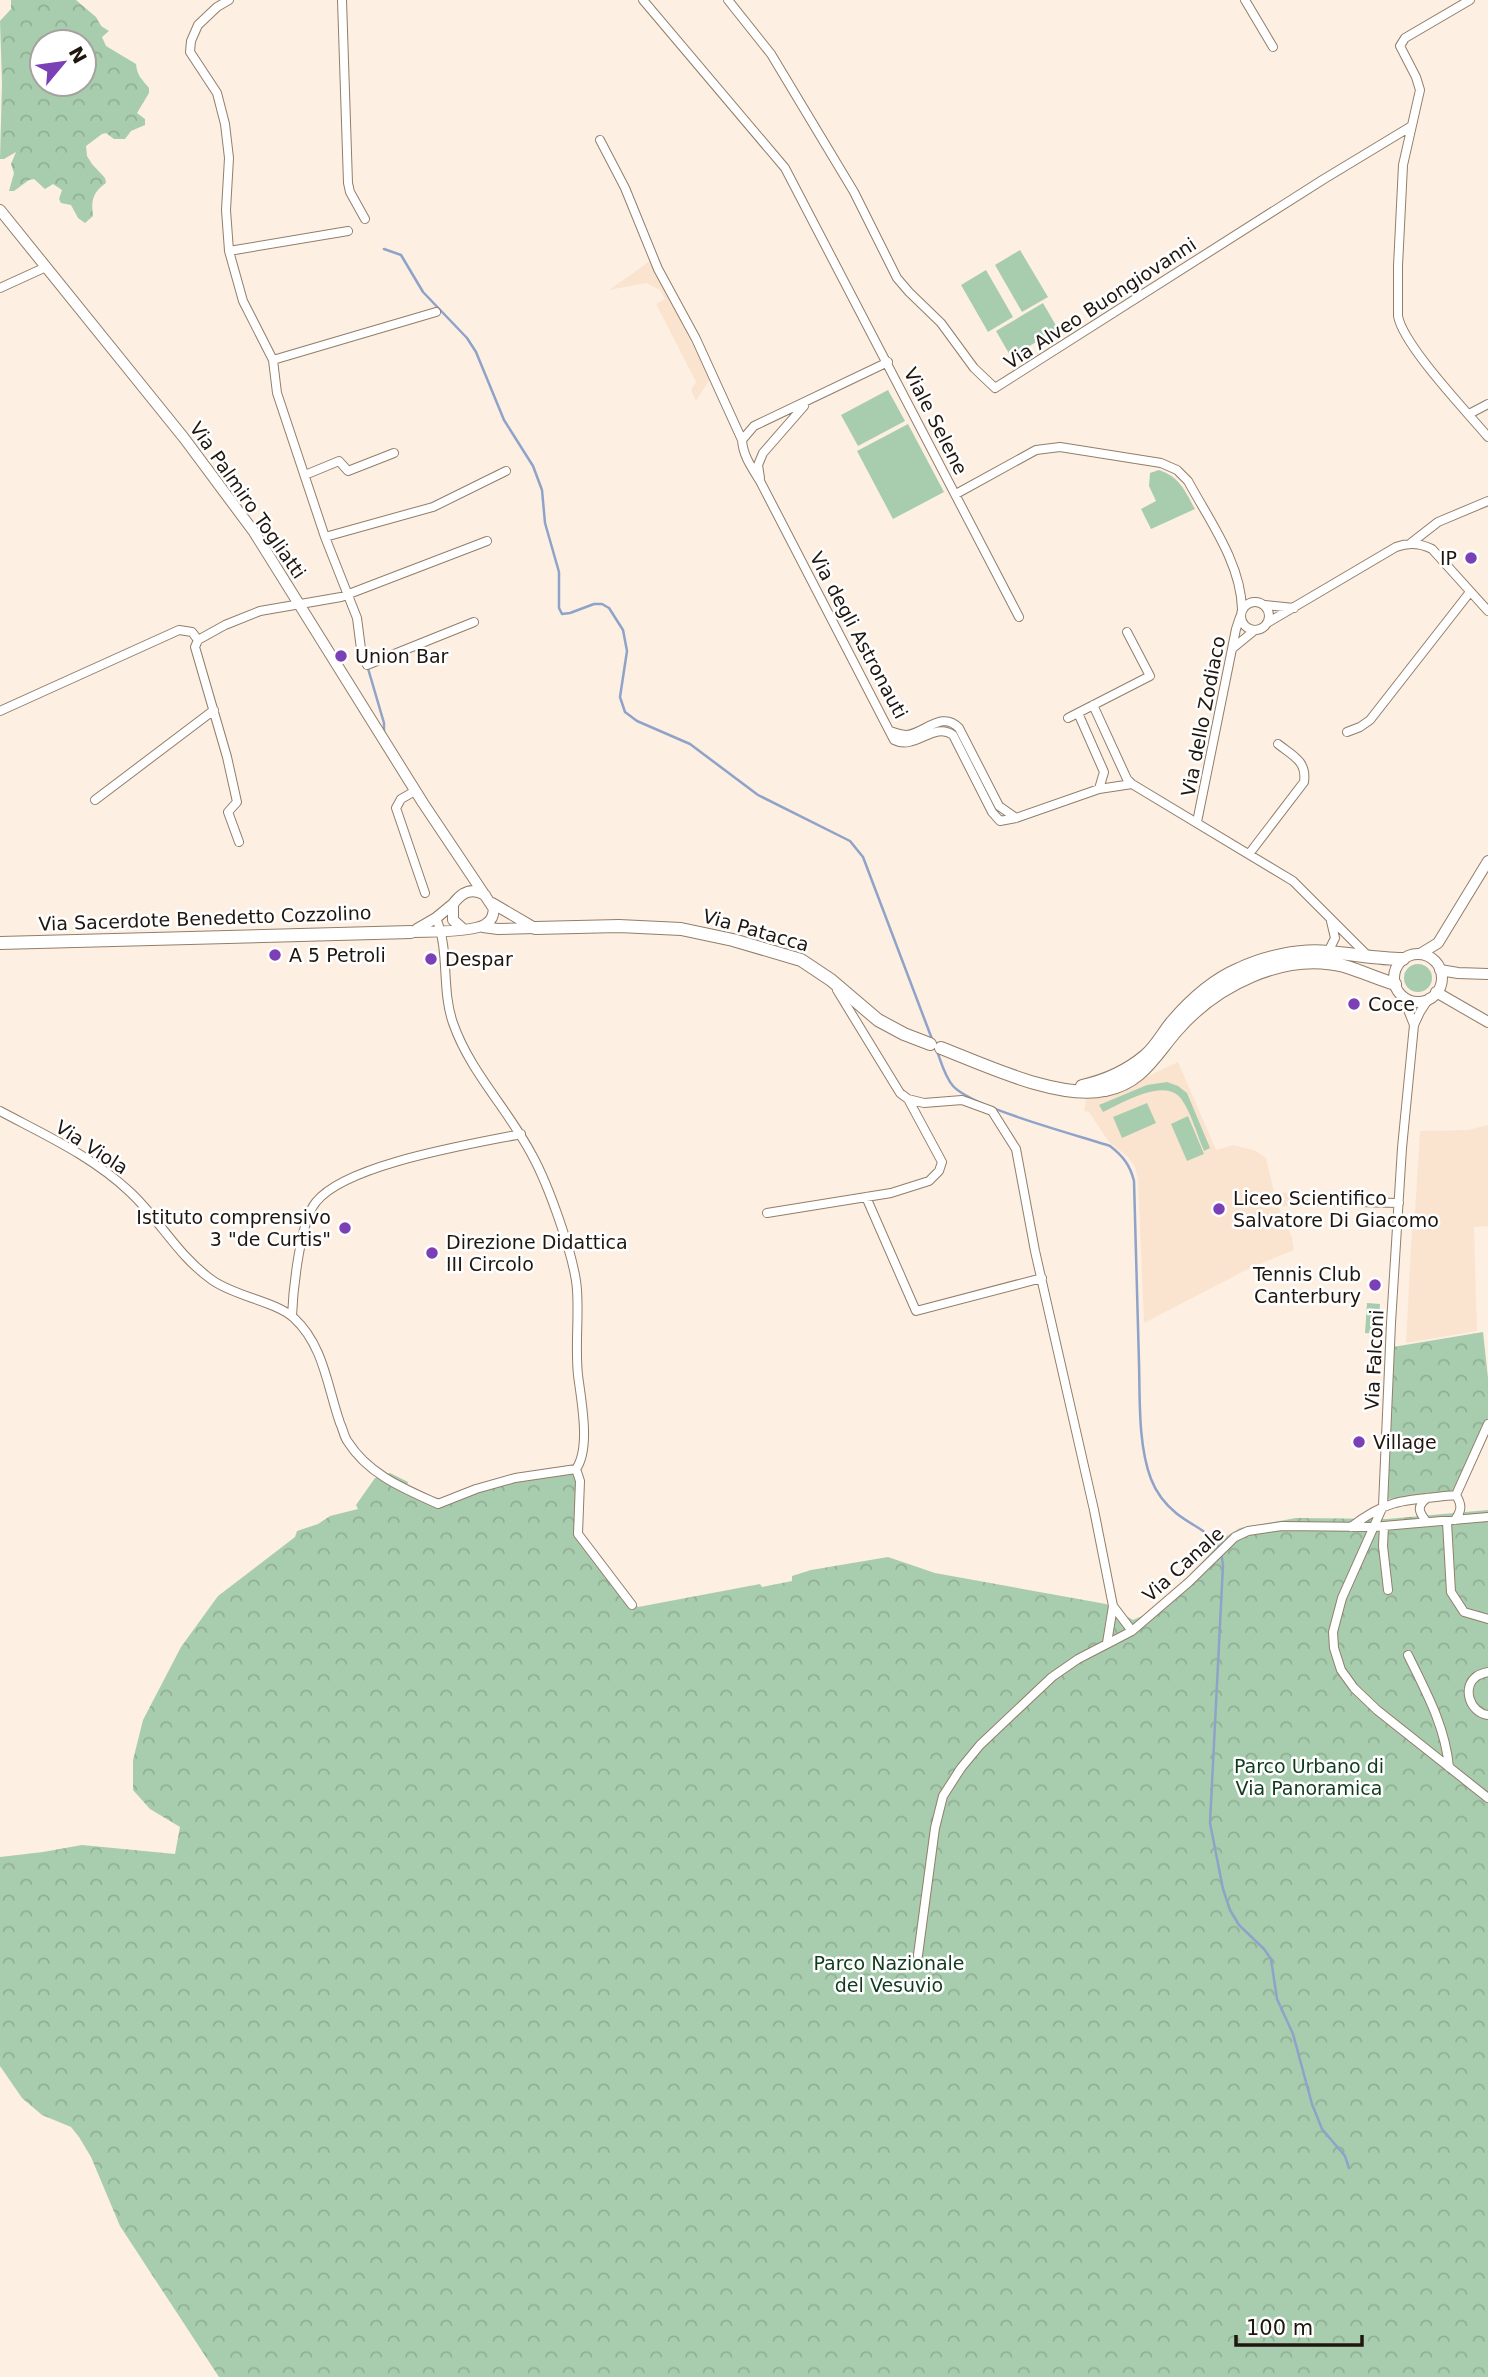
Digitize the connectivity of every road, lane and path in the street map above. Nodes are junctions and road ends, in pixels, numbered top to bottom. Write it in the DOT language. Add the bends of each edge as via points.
graph roads {
  1 [pos="229,0"];
  2 [pos="342,0"];
  3 [pos="643,0"];
  4 [pos="728,0"];
  5 [pos="1245,0"];
  6 [pos="1470,0"];
  7 [pos="1273,47"];
  8 [pos="1410,127"];
  9 [pos="600,140"];
  10 [pos="0,210"];
  11 [pos="365,219"];
  12 [pos="348,231"];
  13 [pos="229,251"];
  14 [pos="46,267"];
  15 [pos="0,288"];
  16 [pos="436,312"];
  17 [pos="274,360"];
  18 [pos="888,362"];
  19 [pos="810,401"];
  20 [pos="1488,404"];
  21 [pos="1469,414"];
  22 [pos="1488,437"];
  23 [pos="742,440"];
  24 [pos="394,453"];
  25 [pos="506,471"];
  26 [pos="305,475"];
  27 [pos="760,481"];
  28 [pos="956,494"];
  29 [pos="1488,501"];
  30 [pos="325,537"];
  31 [pos="487,541"];
  32 [pos="1411,543"];
  33 [pos="1239,578"];
  34 [pos="1469,592"];
  35 [pos="347,595"];
  36 [pos="1261,603"];
  37 [pos="298,604"];
  38 [pos="1294,608"];
  39 [pos="1488,611"];
  40 [pos="1241,613"];
  41 [pos="1019,617"];
  42 [pos="474,622"];
  43 [pos="1267,624"];
  44 [pos="1255,630"];
  45 [pos="1128,632"];
  46 [pos="198,640"];
  47 [pos="1233,648"];
  48 [pos="1093,705"];
  49 [pos="214,709"];
  50 [pos="0,711"];
  51 [pos="1077,713"];
  52 [pos="1068,718"];
  53 [pos="1347,732"];
  54 [pos="1279,744"];
  55 [pos="1115,754"];
  56 [pos="1098,757"];
  57 [pos="1132,783"];
  58 [pos="1099,789"];
  59 [pos="415,791"];
  60 [pos="95,800"];
  61 [pos="1197,822"];
  62 [pos="239,842"];
  63 [pos="1248,853"];
  64 [pos="1488,861"];
  65 [pos="463,865"];
  66 [pos="425,893"];
  67 [pos="490,900"];
  68 [pos="455,901"];
  69 [pos="436,918"];
  70 [pos="1330,918"];
  71 [pos="483,927"];
  72 [pos="535,928"];
  73 [pos="464,929"];
  74 [pos="442,931"];
  75 [pos="411,932"];
  76 [pos="0,943"];
  77 [pos="1438,943"];
  78 [pos="1328,952"];
  79 [pos="1420,954"];
  80 [pos="1370,957"];
  81 [pos="1403,959"];
  82 [pos="1439,968"];
  83 [pos="1488,974"];
  84 [pos="831,980"];
  85 [pos="1395,984"];
  86 [pos="1433,995"];
  87 [pos="1403,997"];
  88 [pos="1488,1022"];
  89 [pos="1414,1025"];
  90 [pos="1062,1089"];
  91 [pos="908,1099"];
  92 [pos="0,1111"];
  93 [pos="521,1134"];
  94 [pos="866,1197"];
  95 [pos="1316,1201"];
  96 [pos="1399,1203"];
  97 [pos="767,1213"];
  98 [pos="1042,1278"];
  99 [pos="292,1316"];
  100 [pos="1488,1424"];
  101 [pos="576,1469"];
  102 [pos="1456,1495"];
  103 [pos="1427,1497"];
  104 [pos="1408,1500"];
  105 [pos="1383,1506"];
  106 [pos="1488,1517"];
  107 [pos="1426,1521"];
  108 [pos="1451,1521"];
  109 [pos="1411,1523"];
  110 [pos="1387,1526"];
  111 [pos="1350,1527"];
  112 [pos="1372,1527"];
  113 [pos="1388,1590"];
  114 [pos="632,1605"];
  115 [pos="1112,1606"];
  116 [pos="1488,1619"];
  117 [pos="1132,1631"];
  118 [pos="1107,1643"];
  119 [pos="1408,1656"];
  120 [pos="1488,1672"];
  121 [pos="1488,1715"];
  122 [pos="1449,1767"];
  123 [pos="1488,1798"];
  124 [pos="918,1955"];
  1 -- 13 [label="street" via="198,25 190,52 217,93 225,124"];
  2 -- 11 [label="street" via="348,183"];
  3 -- 18 [label="street" via="785,168"];
  4 -- 8 [label="street, Via Alveo Buongiovanni" via="771,54 854,192 897,278 995,388"];
  5 -- 7 [label="street"];
  6 -- 8 [label="street" via="1401,43 1419,86"];
  8 -- 21 [label="street" via="1401,194 1398,316 1411,342"];
  9 -- 23 [label="street, Via degli Astronauti"];
  10 -- 14 [label="street, Via Palmiro Togliatti"];
  12 -- 13 [label="street"];
  13 -- 17 [label="street" via="243,301"];
  14 -- 15 [label="street"];
  14 -- 37 [label="street, Via Palmiro Togliatti" via="184,438 254,532"];
  16 -- 17 [label="street"];
  17 -- 26 [label="street" via="277,393"];
  18 -- 19 [label="street"];
  18 -- 28 [label="street, Viale Selene"];
  19 -- 23 [label="street" via="754,426"];
  19 -- 27 [label="street" via="763,453 758,465"];
  20 -- 21 [label="street"];
  21 -- 22 [label="street"];
  23 -- 27 [label="street, Via degli Astronauti"];
  24 -- 26 [label="street" via="348,471 340,461"];
  25 -- 30 [label="street" via="433,507"];
  26 -- 30 [label="street"];
  27 -- 58 [label="street, Via degli Astronauti" via="894,740 906,743 947,731 959,744 1000,821"];
  28 -- 33 [label="street, Via dello Zodiaco" via="1049,447 1170,466 1188,481"];
  28 -- 41 [label="street, Viale Selene"];
  29 -- 32 [label="street" via="1438,522"];
  30 -- 35 [label="street"];
  31 -- 35 [label="street"];
  32 -- 34 [label="street" via="1432,548"];
  32 -- 38 [label="street" via="1396,547"];
  33 -- 36 [label="street"];
  33 -- 40 [label="street, Via dello Zodiaco"];
  34 -- 39 [label="street"];
  34 -- 53 [label="street" via="1370,720"];
  35 -- 37 [label="street"];
  35 -- 42 [label="street" via="367,665"];
  36 -- 38 [label="street"];
  36 -- 40 [label="street" via="1248,603"];
  36 -- 43 [label="street" via="1269,616"];
  37 -- 46 [label="street" via="260,611"];
  37 -- 59 [label="street, Via Palmiro Togliatti"];
  38 -- 43 [label="street"];
  40 -- 44 [label="street" via="1247,628"];
  40 -- 47 [label="street, Via dello Zodiaco"];
  43 -- 44 [label="street"];
  44 -- 47 [label="street"];
  45 -- 48 [label="street" via="1150,676"];
  46 -- 49 [label="street" via="195,647"];
  46 -- 50 [label="street" via="192,632 179,630"];
  47 -- 61 [label="street, Via dello Zodiaco"];
  48 -- 51 [label="street"];
  48 -- 55 [label="street"];
  49 -- 60 [label="street"];
  49 -- 62 [label="street" via="237,802 228,812"];
  51 -- 52 [label="street"];
  51 -- 56 [label="street"];
  54 -- 63 [label="street" via="1302,764 1304,782"];
  55 -- 56 [label="street" via="1107,748"];
  55 -- 57 [label="street"];
  56 -- 58 [label="street" via="1104,772"];
  57 -- 58 [label="street"];
  57 -- 61 [label="street"];
  59 -- 65 [label="street, Via Palmiro Togliatti"];
  59 -- 66 [label="street" via="396,808"];
  61 -- 63 [label="street"];
  63 -- 70 [label="street" via="1293,881"];
  64 -- 77 [label="street"];
  65 -- 67 [label="street, Via Palmiro Togliatti"];
  65 -- 68 [label="street" via="464,881"];
  67 -- 68 [label="street" via="472,891"];
  67 -- 71 [label="street" via="494,914"];
  67 -- 72 [label="street"];
  68 -- 69 [label="street, Via Sacerdote Benedetto Cozzolino"];
  68 -- 73 [label="street" via="453,920"];
  69 -- 74 [label="street"];
  69 -- 75 [label="street, Via Sacerdote Benedetto Cozzolino"];
  70 -- 78 [label="street" via="1335,938"];
  70 -- 80 [label="street"];
  71 -- 72 [label="street, Via Patacca"];
  71 -- 73 [label="street"];
  72 -- 84 [label="main road, Via Patacca" via="681,929 801,960"];
  73 -- 74 [label="street, Via Sacerdote Benedetto Cozzolino"];
  74 -- 75 [label="street, Via Sacerdote Benedetto Cozzolino"];
  74 -- 93 [label="street" via="453,1024 482,1082"];
  75 -- 76 [label="main road, Via Sacerdote Benedetto Cozzolino"];
  77 -- 79 [label="street"];
  77 -- 82 [label="street"];
  78 -- 80 [label="main road"];
  78 -- 90 [label="main road" via="1282,956 1236,970 1196,997 1132,1066 1098,1083"];
  79 -- 81 [label="street"];
  79 -- 82 [label="street"];
  80 -- 81 [label="main road"];
  81 -- 85 [label="street" via="1395,969"];
  82 -- 83 [label="street"];
  82 -- 86 [label="street" via="1441,978"];
  84 -- 90 [label="main road, Via Patacca" via="878,1020 904,1034 1042,1086"];
  84 -- 91 [label="street"];
  85 -- 87 [label="street"];
  85 -- 90 [label="main road" via="1321,963 1265,971 1242,980 1198,1009 1138,1076 1105,1090"];
  86 -- 87 [label="street" via="1416,1001"];
  86 -- 88 [label="street"];
  86 -- 89 [label="street, Via Falconi"];
  87 -- 89 [label="street, Via Falconi"];
  89 -- 96 [label="street, Via Falconi"];
  91 -- 94 [label="street" via="942,1162 939,1171 929,1181"];
  91 -- 98 [label="street" via="924,1103 962,1100 992,1111 1016,1149"];
  92 -- 99 [label="street, Via Viola" via="108,1172 213,1281"];
  93 -- 99 [label="street" via="421,1155 327,1191 314,1204 302,1241"];
  93 -- 101 [label="street" via="546,1187 577,1289 583,1450"];
  94 -- 97 [label="street"];
  94 -- 98 [label="street" via="916,1311"];
  95 -- 96 [label="street"];
  96 -- 105 [label="street, Via Falconi"];
  98 -- 115 [label="street"];
  99 -- 101 [label="street, Via Viola" via="312,1339 324,1366 347,1441 388,1481 438,1504 515,1478"];
  100 -- 102 [label="street"];
  101 -- 114 [label="street" via="580,1481 578,1534"];
  102 -- 103 [label="street"];
  102 -- 108 [label="street" via="1461,1512"];
  103 -- 104 [label="street"];
  103 -- 107 [label="street" via="1419,1507"];
  104 -- 105 [label="street"];
  104 -- 109 [label="street" via="1415,1511"];
  105 -- 110 [label="street"];
  105 -- 111 [label="street"];
  105 -- 112 [label="street, Via Falconi"];
  106 -- 108 [label="street"];
  107 -- 108 [label="street"];
  107 -- 109 [label="street"];
  108 -- 116 [label="street" via="1451,1592 1464,1612"];
  109 -- 110 [label="street"];
  110 -- 112 [label="street, Via Canale"];
  110 -- 113 [label="street" via="1383,1546"];
  111 -- 112 [label="street, Via Canale"];
  111 -- 117 [label="street, Via Canale" via="1282,1526 1235,1537"];
  112 -- 122 [label="street, Via Falconi" via="1337,1612 1333,1640 1337,1659 1354,1688"];
  115 -- 117 [label="street"];
  115 -- 118 [label="street"];
  117 -- 118 [label="street, Via Canale"];
  118 -- 124 [label="street, Via Canale" via="1039,1687 980,1745 943,1796 934,1828"];
  119 -- 122 [label="street" via="1433,1703"];
  120 -- 121 [label="street" via="1476,1676 1469,1699 1474,1709"];
  122 -- 123 [label="street, Via Falconi"];
}
